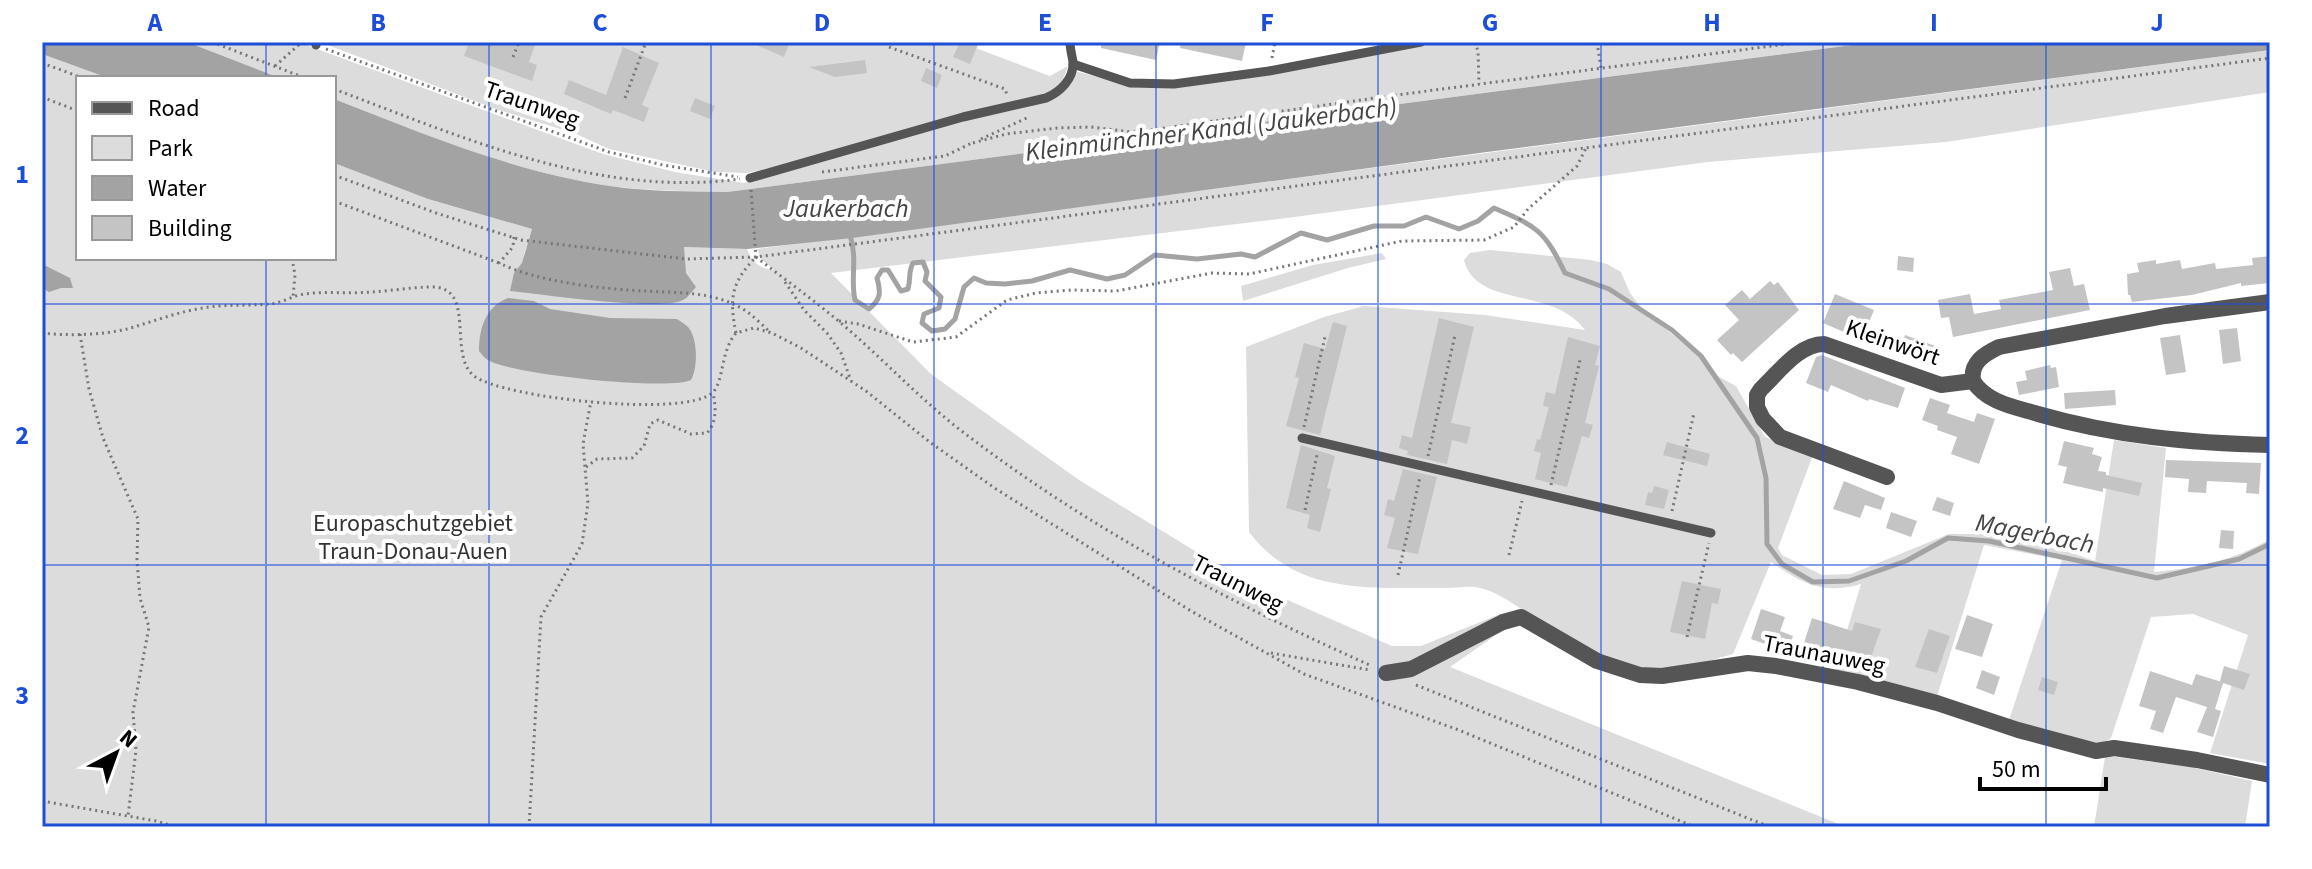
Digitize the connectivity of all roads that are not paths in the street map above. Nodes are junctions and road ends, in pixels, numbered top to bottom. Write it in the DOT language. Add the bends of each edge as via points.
graph roads {
  1 [pos="1070,42"];
  2 [pos="1421,42"];
  3 [pos="1073,64"];
  4 [pos="750,178"];
  5 [pos="2270,302"];
  6 [pos="1973,381"];
  7 [pos="1302,438"];
  8 [pos="2270,445"];
  9 [pos="1887,477"];
  10 [pos="1711,533"];
  11 [pos="1386,673"];
  12 [pos="2270,775"];
  1 -- 3 [label="lane"];
  2 -- 3 [label="lane" via="1174,84 1130,83"];
  3 -- 4 [label="lane" via="1056,94"];
  5 -- 6 [label="street" via="1999,347 1980,359"];
  6 -- 8 [label="street" via="2007,405 2096,428 2171,441"];
  6 -- 9 [label="street, Kleinwört" via="1941,385 1813,344 1757,395 1763,419 1780,437"];
  7 -- 10 [label="lane"];
  11 -- 12 [label="street, Traunauweg" via="1411,669 1521,617 1597,661 1640,675 1748,663 1776,666 1898,692 2096,751 2114,748"];
}
